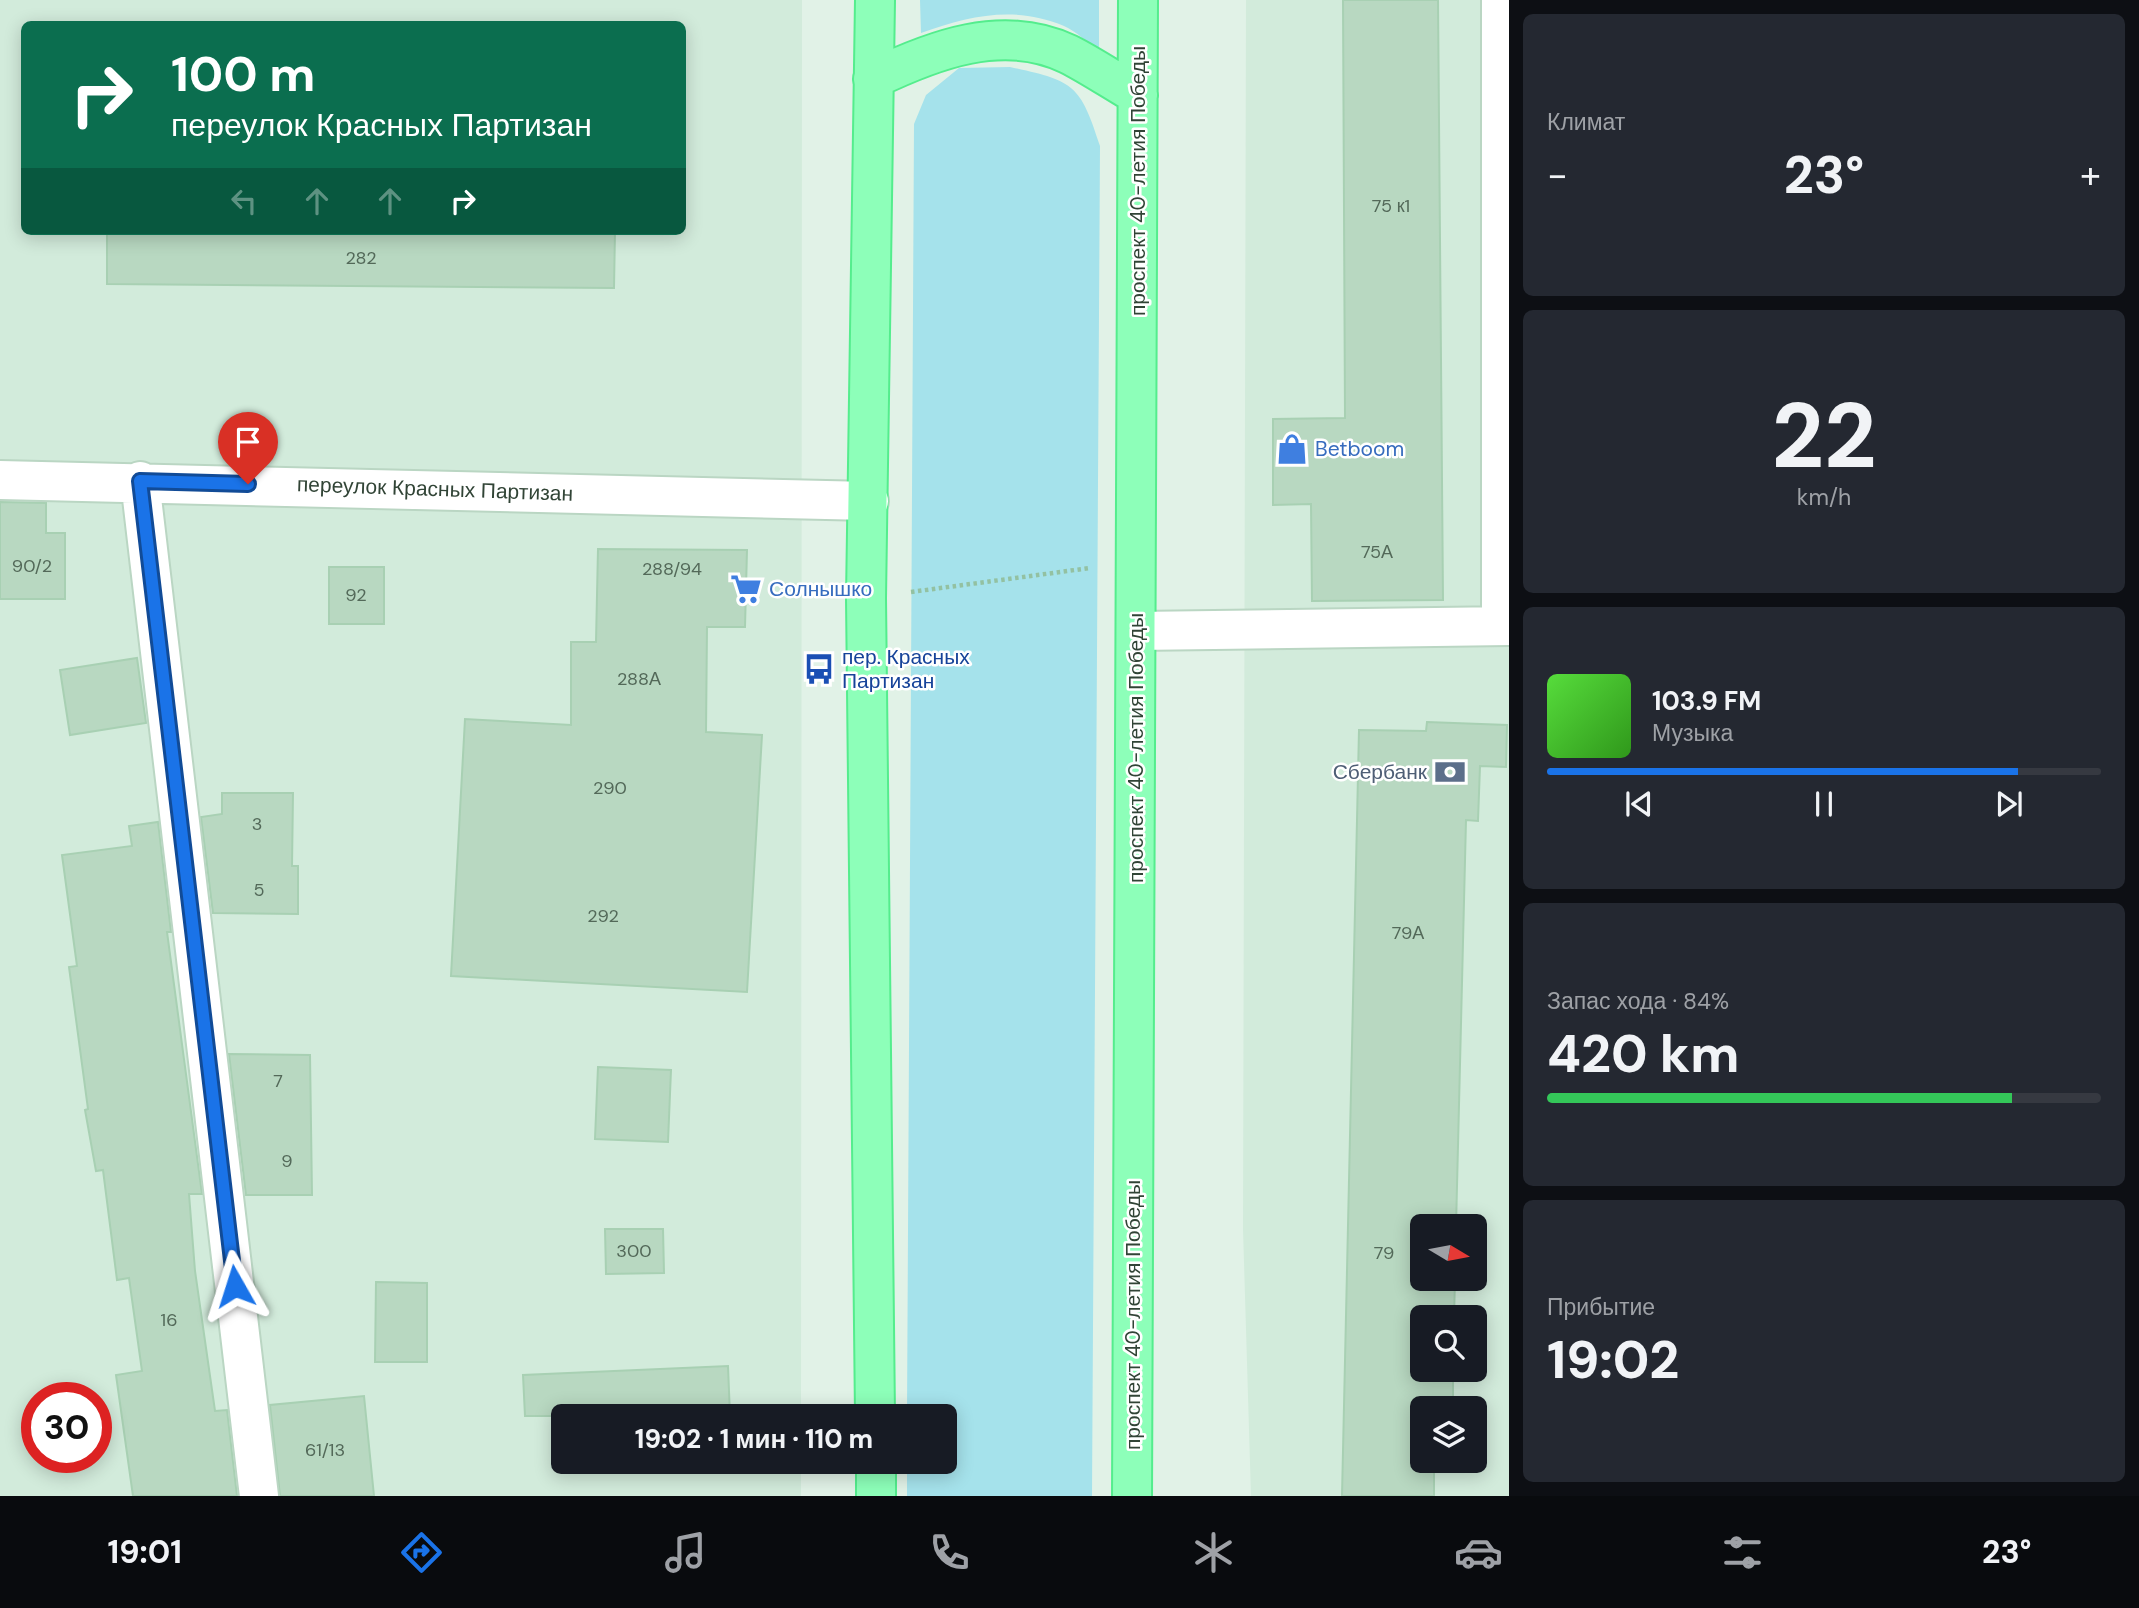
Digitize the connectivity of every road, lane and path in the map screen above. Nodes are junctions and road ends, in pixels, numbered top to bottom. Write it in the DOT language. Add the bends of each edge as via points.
graph roads {
  1 [pos="875,0"];
  2 [pos="1138,0"];
  3 [pos="1501,0"];
  4 [pos="873,79"];
  5 [pos="1138,95"];
  6 [pos="0,480"];
  7 [pos="140,481"];
  8 [pos="869,502"];
  9 [pos="1136,562"];
  10 [pos="866,598"];
  11 [pos="1505,626"];
  12 [pos="1136,631"];
  13 [pos="875,1404"];
  14 [pos="876,1474"];
  15 [pos="259,1496"];
  16 [pos="876,1496"];
  17 [pos="1132,1496"];
  1 -- 4 [label="main road"];
  2 -- 5 [label="main road, проспект 40-летия Победы"];
  3 -- 11 [label="street"];
  4 -- 5 [label="main road" via="918,57 974,42 1021,40 1067,53"];
  4 -- 8 [label="main road"];
  5 -- 9 [label="main road, проспект 40-летия Победы"];
  6 -- 7 [label="street, переулок Красных Партизан"];
  7 -- 8 [label="street, переулок Красных Партизан"];
  7 -- 15 [label="street"];
  8 -- 10 [label="main road"];
  9 -- 10 [label="path"];
  9 -- 12 [label="main road, проспект 40-летия Победы"];
  10 -- 13 [label="main road"];
  11 -- 12 [label="street"];
  12 -- 17 [label="main road, проспект 40-летия Победы"];
  14 -- 16 [label="main road"];
}
